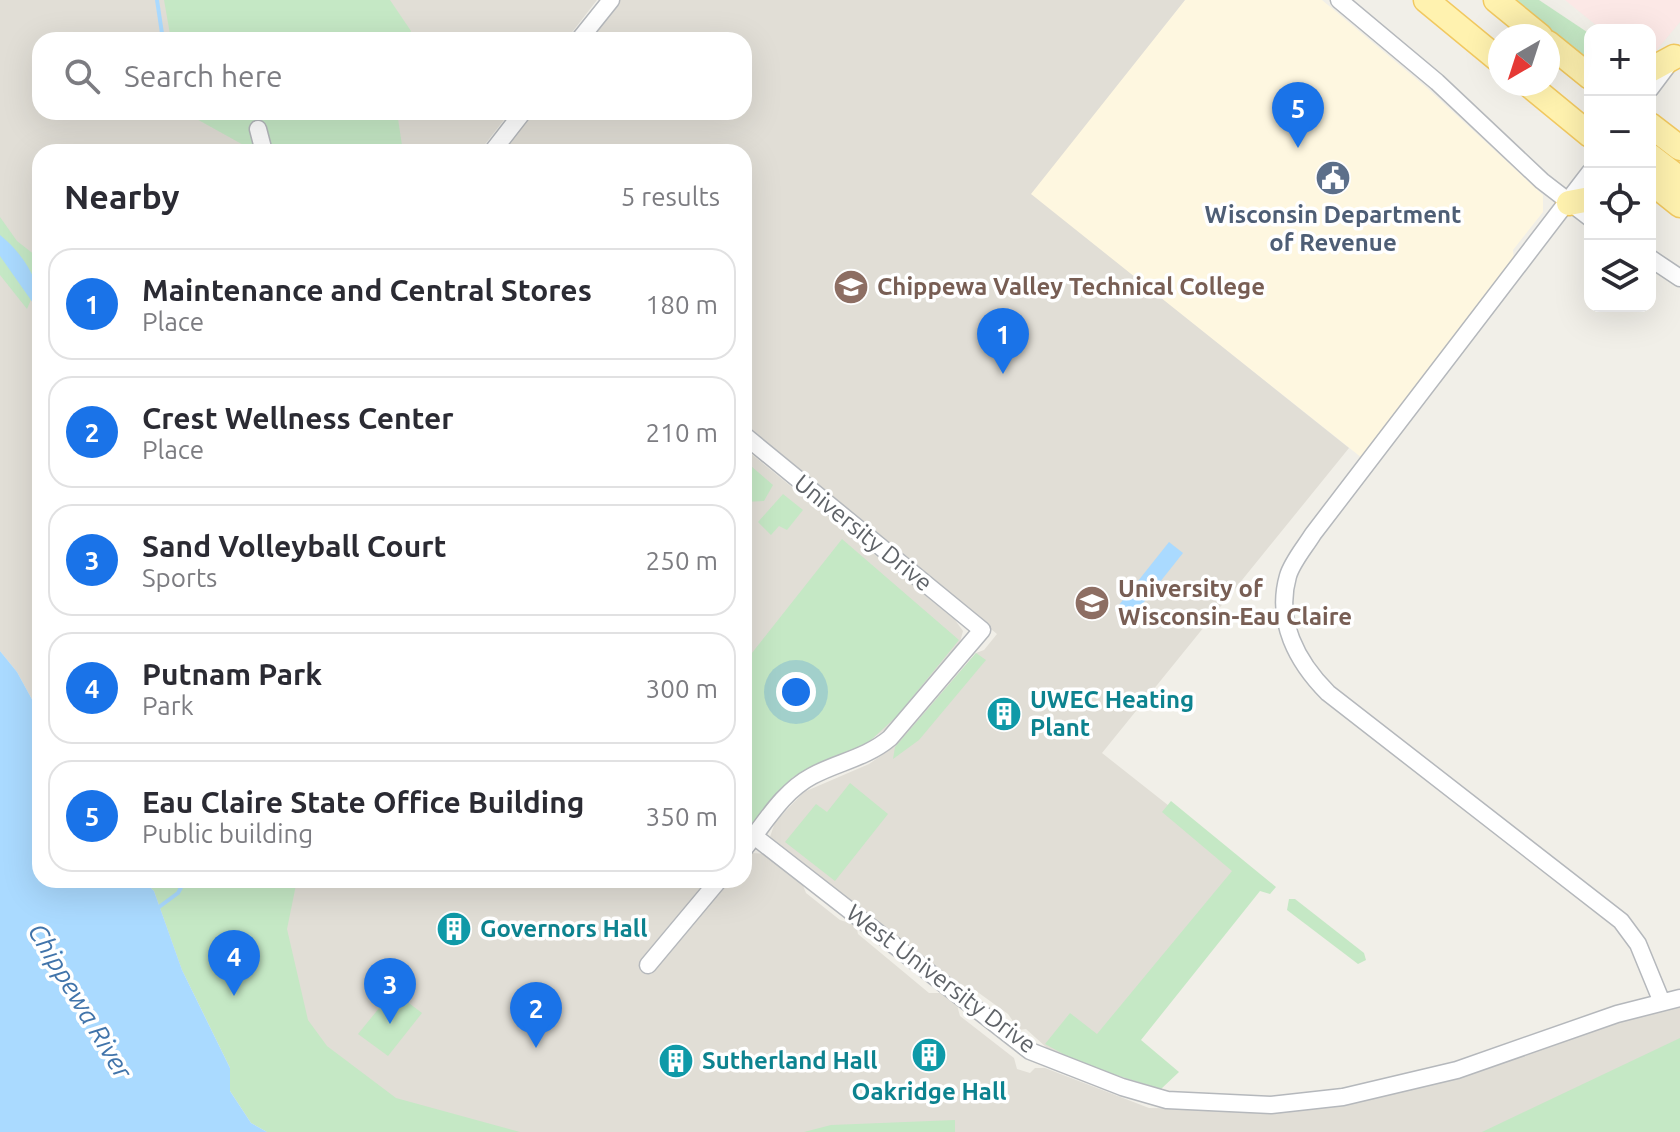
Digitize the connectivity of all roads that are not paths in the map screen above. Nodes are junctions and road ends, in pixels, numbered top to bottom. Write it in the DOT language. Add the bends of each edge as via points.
graph roads {
  1 [pos="611,0"];
  2 [pos="1339,0"];
  3 [pos="1426,0"];
  4 [pos="1496,0"];
  5 [pos="1525,24"];
  6 [pos="585,32"];
  7 [pos="1488,51"];
  8 [pos="1560,53"];
  9 [pos="1677,53"];
  10 [pos="1656,66"];
  11 [pos="1584,72"];
  12 [pos="1656,81"];
  13 [pos="1543,96"];
  14 [pos="517,120"];
  15 [pos="258,129"];
  16 [pos="1584,130"];
  17 [pos="1656,130"];
  18 [pos="262,144"];
  19 [pos="498,144"];
  20 [pos="1680,148"];
  21 [pos="1656,161"];
  22 [pos="1680,179"];
  23 [pos="1656,187"];
  24 [pos="1580,201"];
  25 [pos="1680,205"];
  26 [pos="1656,262"];
  27 [pos="1680,278"];
  28 [pos="752,442"];
  29 [pos="982,630"];
  30 [pos="752,838"];
  31 [pos="752,844"];
  32 [pos="712,888"];
  33 [pos="648,965"];
  34 [pos="1680,998"];
  35 [pos="1661,1000"];
  1 -- 6 [label="street"];
  2 -- 24 [label="street"];
  3 -- 7 [label="main road"];
  4 -- 5 [label="main road"];
  8 -- 11 [label="main road"];
  9 -- 10 [label="main road"];
  9 -- 12 [label="street"];
  13 -- 16 [label="main road"];
  14 -- 19 [label="street"];
  15 -- 18 [label="street"];
  17 -- 20 [label="main road"];
  21 -- 22 [label="main road"];
  23 -- 25 [label="main road"];
  24 -- 35 [label="street" via="1313,534 1288,574 1283,609 1307,672 1621,921 1638,944"];
  26 -- 27 [label="street"];
  28 -- 29 [label="street, University Drive"];
  29 -- 30 [label="street, West University Drive" via="890,738 876,750 793,788"];
  31 -- 35 [label="street, West University Drive" via="1030,1051 1167,1100 1271,1105 1343,1097 1457,1070"];
  32 -- 33 [label="street"];
  34 -- 35 [label="street, West University Drive"];
}
